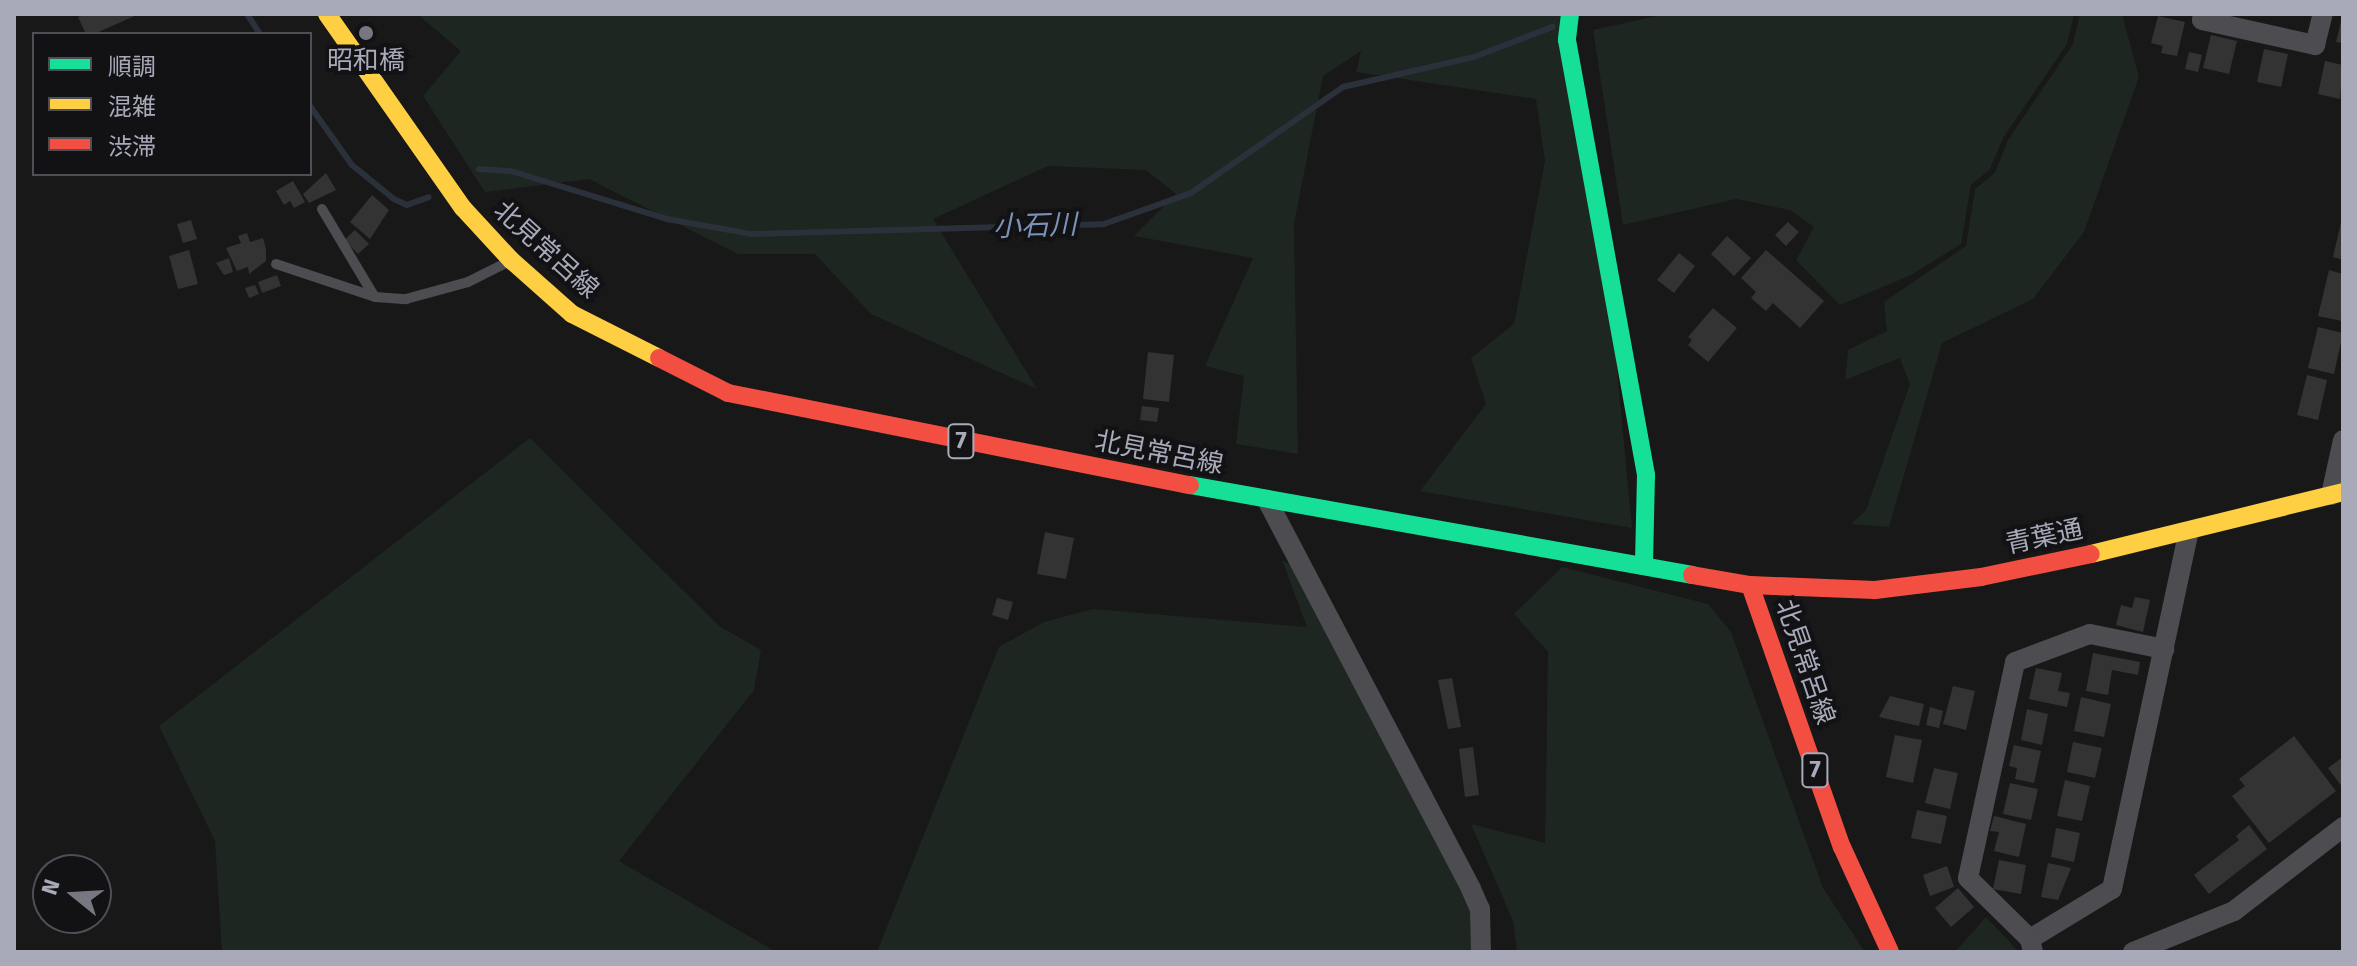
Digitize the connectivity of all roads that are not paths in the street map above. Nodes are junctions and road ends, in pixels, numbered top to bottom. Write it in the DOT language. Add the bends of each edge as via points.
graph roads {
  1 [pos="327,14"];
  2 [pos="1570,14"];
  3 [pos="2203,14"];
  4 [pos="2323,14"];
  5 [pos="322,209"];
  6 [pos="511,260"];
  7 [pos="276,264"];
  8 [pos="375,297"];
  9 [pos="2343,440"];
  10 [pos="2337,493"];
  11 [pos="1267,500"];
  12 [pos="2188,533"];
  13 [pos="1644,566"];
  14 [pos="1750,585"];
  15 [pos="2164,649"];
  16 [pos="2343,827"];
  17 [pos="2032,946"];
  18 [pos="1481,952"];
  19 [pos="1890,952"];
  20 [pos="2133,952"];
  1 -- 6 [label="main road, 北見常呂線 / 7" via="463,208"];
  2 -- 13 [label="main road" via="1567,40 1646,475"];
  3 -- 4 [label="street" via="2202,20 2315,45"];
  5 -- 8 [label="lane"];
  6 -- 8 [label="lane" via="468,282 427,294"];
  6 -- 11 [label="main road, 北見常呂線 / 7" via="572,314 728,393"];
  7 -- 8 [label="lane"];
  9 -- 10 [label="street"];
  10 -- 12 [label="main road, 青葉通"];
  11 -- 13 [label="main road, 北見常呂線 / 7"];
  11 -- 18 [label="street" via="1471,889 1480,909"];
  12 -- 14 [label="main road, 青葉通" via="1981,577 1875,590"];
  12 -- 15 [label="street"];
  13 -- 14 [label="main road, 北見常呂線 / 7"];
  14 -- 19 [label="main road, 北見常呂線 / 7" via="1842,847"];
  15 -- 17 [label="street" via="2112,889"];
  15 -- 17 [label="street" via="2090,634 2015,662 1968,878"];
  16 -- 20 [label="street" via="2234,911"];
}
